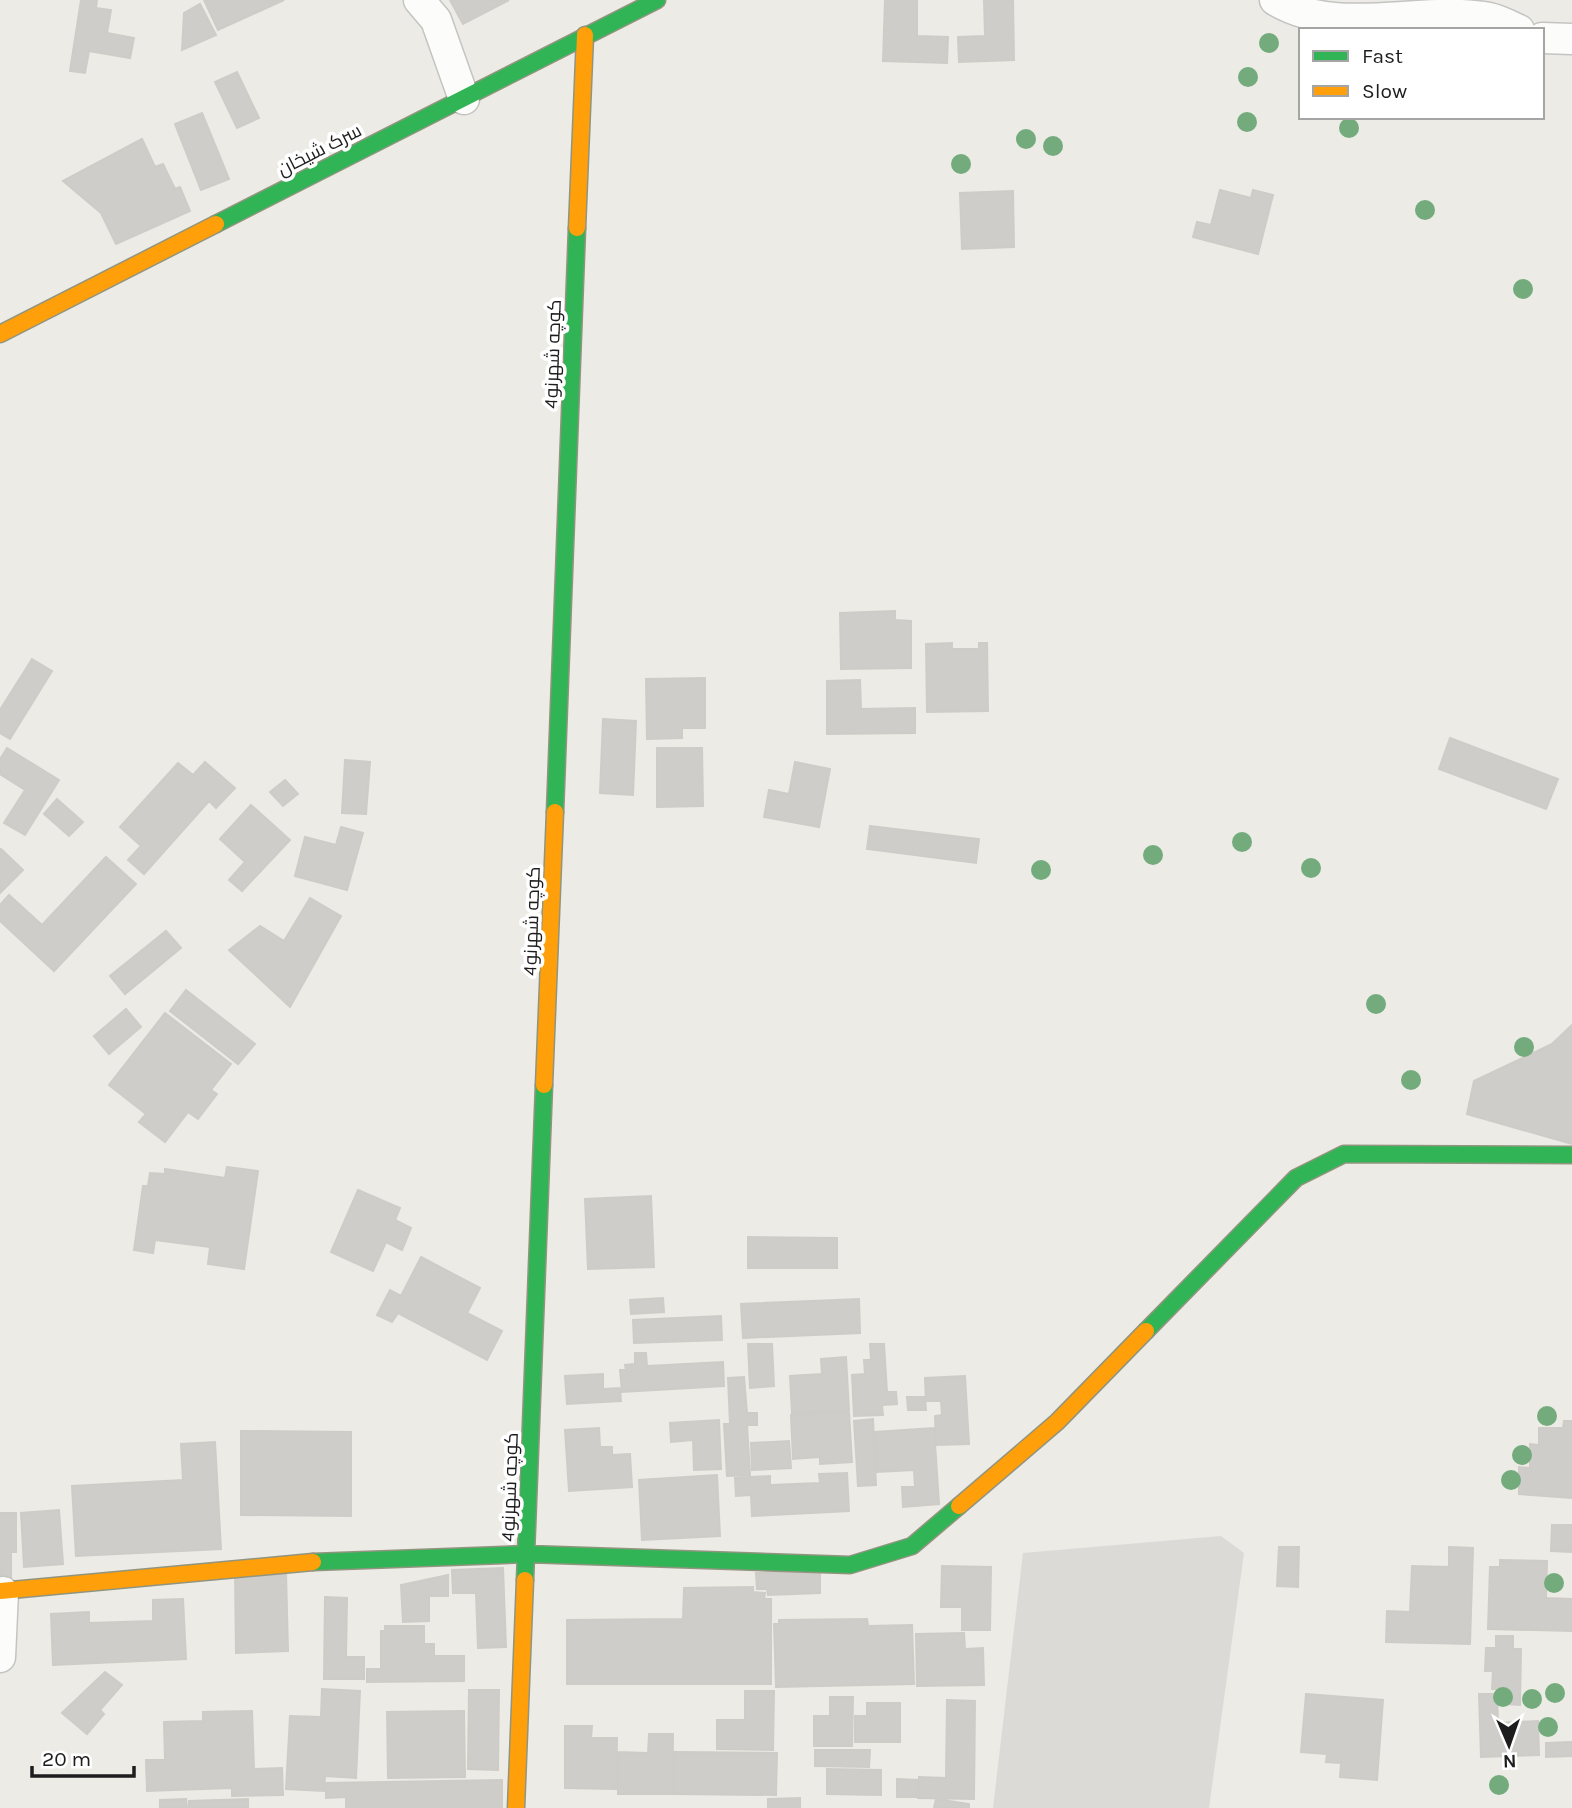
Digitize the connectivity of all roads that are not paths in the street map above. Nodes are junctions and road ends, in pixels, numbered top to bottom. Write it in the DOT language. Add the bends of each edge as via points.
graph roads {
  1 [pos="419,0"];
  2 [pos="657,0"];
  3 [pos="1275,0"];
  4 [pos="1514,28"];
  5 [pos="586,35"];
  6 [pos="1544,38"];
  7 [pos="1572,38"];
  8 [pos="464,99"];
  9 [pos="0,334"];
  10 [pos="1572,1155"];
  11 [pos="527,1554"];
  12 [pos="1,1592"];
  13 [pos="0,1657"];
  14 [pos="516,1808"];
  1 -- 8 [label="street" via="436,20"];
  2 -- 5 [label="street, سرک شیخان"];
  3 -- 4 [label="street" via="1288,8 1334,19 1434,15 1490,18"];
  5 -- 8 [label="street, سرک شیخان"];
  5 -- 11 [label="street, کوچه شهرنو4"];
  6 -- 7 [label="street"];
  8 -- 9 [label="street, سرک شیخان"];
  10 -- 11 [label="street" via="1344,1154 1296,1178 1057,1423 912,1546 850,1565"];
  11 -- 12 [label="street" via="292,1563"];
  11 -- 14 [label="street, کوچه شهرنو4"];
  12 -- 13 [label="street"];
}
